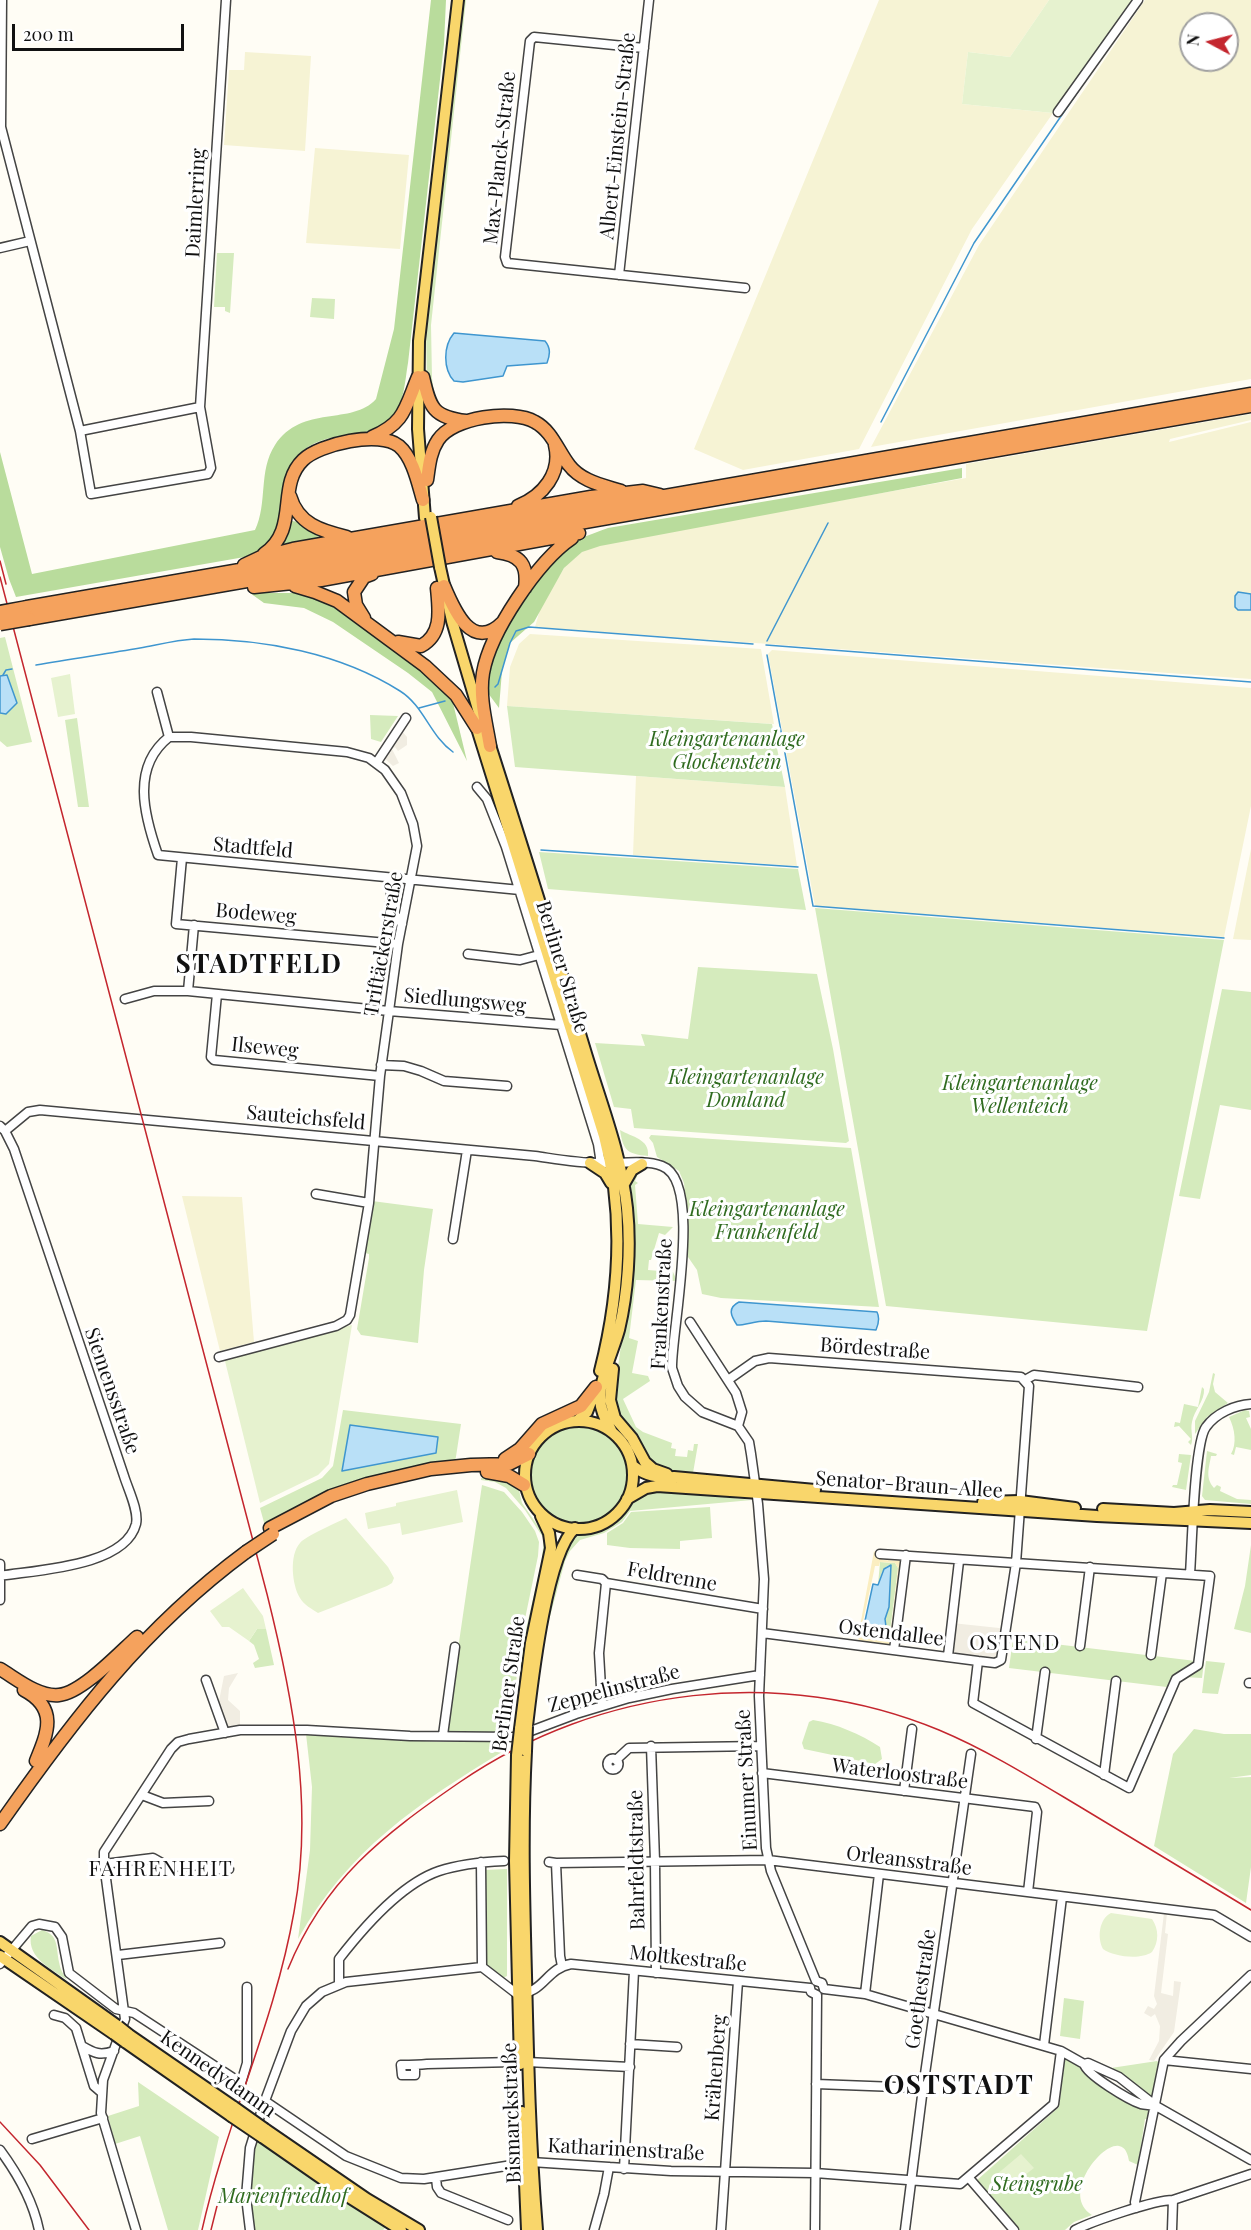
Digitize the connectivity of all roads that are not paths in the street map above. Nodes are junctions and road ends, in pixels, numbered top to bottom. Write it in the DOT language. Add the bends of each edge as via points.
graph roads {
  1 [pos="2,0"];
  2 [pos="226,0"];
  3 [pos="458,0"];
  4 [pos="649,0"];
  5 [pos="1138,0"];
  6 [pos="644,48"];
  7 [pos="1058,112"];
  8 [pos="30,241"];
  9 [pos="0,248"];
  10 [pos="619,275"];
  11 [pos="745,288"];
  12 [pos="420,377"];
  13 [pos="1251,394"];
  14 [pos="1251,406"];
  15 [pos="200,407"];
  16 [pos="467,421"];
  17 [pos="80,431"];
  18 [pos="368,439"];
  19 [pos="552,439"];
  20 [pos="427,480"];
  21 [pos="289,490"];
  22 [pos="625,492"];
  23 [pos="667,496"];
  24 [pos="423,500"];
  25 [pos="501,513"];
  26 [pos="617,516"];
  27 [pos="428,518"];
  28 [pos="579,533"];
  29 [pos="354,538"];
  30 [pos="489,550"];
  31 [pos="261,557"];
  32 [pos="387,568"];
  33 [pos="229,578"];
  34 [pos="288,584"];
  35 [pos="441,587"];
  36 [pos="525,590"];
  37 [pos="0,612"];
  38 [pos="28,613"];
  39 [pos="508,616"];
  40 [pos="0,624"];
  41 [pos="368,624"];
  42 [pos="391,640"];
  43 [pos="158,692"];
  44 [pos="406,718"];
  45 [pos="477,728"];
  46 [pos="169,737"];
  47 [pos="490,746"];
  48 [pos="377,762"];
  49 [pos="477,787"];
  50 [pos="508,827"];
  51 [pos="506,847"];
  52 [pos="182,858"];
  53 [pos="392,878"];
  54 [pos="411,879"];
  55 [pos="520,890"];
  56 [pos="402,924"];
  57 [pos="194,925"];
  58 [pos="398,944"];
  59 [pos="468,954"];
  60 [pos="539,955"];
  61 [pos="188,990"];
  62 [pos="217,994"];
  63 [pos="125,999"];
  64 [pos="388,1011"];
  65 [pos="561,1025"];
  66 [pos="381,1065"];
  67 [pos="380,1076"];
  68 [pos="507,1086"];
  69 [pos="3,1129"];
  70 [pos="375,1142"];
  71 [pos="467,1150"];
  72 [pos="605,1163"];
  73 [pos="646,1164"];
  74 [pos="619,1187"];
  75 [pos="316,1194"];
  76 [pos="369,1203"];
  77 [pos="453,1239"];
  78 [pos="690,1323"];
  79 [pos="619,1328"];
  80 [pos="219,1357"];
  81 [pos="728,1380"];
  82 [pos="1025,1380"];
  83 [pos="596,1387"];
  84 [pos="1138,1387"];
  85 [pos="1251,1404"];
  86 [pos="577,1421"];
  87 [pos="738,1426"];
  88 [pos="611,1430"];
  89 [pos="529,1454"];
  90 [pos="482,1465"];
  91 [pos="633,1466"];
  92 [pos="674,1477"];
  93 [pos="524,1485"];
  94 [pos="756,1489"];
  95 [pos="627,1500"];
  96 [pos="1020,1506"];
  97 [pos="1251,1512"];
  98 [pos="541,1516"];
  99 [pos="1194,1516"];
  100 [pos="1251,1523"];
  101 [pos="575,1528"];
  102 [pos="272,1531"];
  103 [pos="880,1554"];
  104 [pos="906,1555"];
  105 [pos="959,1561"];
  106 [pos="1016,1563"];
  107 [pos="0,1564"];
  108 [pos="552,1564"];
  109 [pos="1089,1568"];
  110 [pos="1162,1573"];
  111 [pos="1190,1574"];
  112 [pos="578,1575"];
  113 [pos="1,1576"];
  114 [pos="606,1583"];
  115 [pos="0,1600"];
  116 [pos="763,1609"];
  117 [pos="169,1610"];
  118 [pos="147,1628"];
  119 [pos="762,1633"];
  120 [pos="1080,1646"];
  121 [pos="455,1647"];
  122 [pos="894,1650"];
  123 [pos="948,1656"];
  124 [pos="1151,1656"];
  125 [pos="978,1661"];
  126 [pos="0,1669"];
  127 [pos="1045,1672"];
  128 [pos="760,1675"];
  129 [pos="0,1677"];
  130 [pos="206,1680"];
  131 [pos="1116,1682"];
  132 [pos="602,1705"];
  133 [pos="912,1729"];
  134 [pos="225,1733"];
  135 [pos="443,1735"];
  136 [pos="1036,1738"];
  137 [pos="651,1746"];
  138 [pos="761,1746"];
  139 [pos="971,1754"];
  140 [pos="616,1760"];
  141 [pos="36,1761"];
  142 [pos="762,1773"];
  143 [pos="1104,1775"];
  144 [pos="904,1791"];
  145 [pos="141,1795"];
  146 [pos="965,1798"];
  147 [pos="209,1801"];
  148 [pos="0,1812"];
  149 [pos="0,1824"];
  150 [pos="768,1860"];
  151 [pos="504,1861"];
  152 [pos="519,1861"];
  153 [pos="655,1861"];
  154 [pos="482,1862"];
  155 [pos="104,1864"];
  156 [pos="229,1869"];
  157 [pos="879,1874"];
  158 [pos="953,1883"];
  159 [pos="1028,1892"];
  160 [pos="1062,1897"];
  161 [pos="1251,1937"];
  162 [pos="0,1942"];
  163 [pos="220,1943"];
  164 [pos="11,1950"];
  165 [pos="118,1955"];
  166 [pos="1,1960"];
  167 [pos="562,1966"];
  168 [pos="482,1967"];
  169 [pos="634,1971"];
  170 [pos="517,1973"];
  171 [pos="656,1973"];
  172 [pos="1251,1975"];
  173 [pos="738,1981"];
  174 [pos="339,1984"];
  175 [pos="502,1984"];
  176 [pos="247,1987"];
  177 [pos="814,1988"];
  178 [pos="522,1994"];
  179 [pos="865,1994"];
  180 [pos="125,2010"];
  181 [pos="934,2012"];
  182 [pos="54,2015"];
  183 [pos="116,2030"];
  184 [pos="630,2044"];
  185 [pos="1044,2045"];
  186 [pos="82,2046"];
  187 [pos="676,2047"];
  188 [pos="114,2051"];
  189 [pos="1061,2051"];
  190 [pos="1164,2060"];
  191 [pos="524,2062"];
  192 [pos="415,2065"];
  193 [pos="630,2067"];
  194 [pos="1251,2069"];
  195 [pos="816,2084"];
  196 [pos="922,2088"];
  197 [pos="101,2092"];
  198 [pos="265,2101"];
  199 [pos="1156,2106"];
  200 [pos="103,2118"];
  201 [pos="263,2133"];
  202 [pos="32,2139"];
  203 [pos="0,2150"];
  204 [pos="1251,2160"];
  205 [pos="527,2162"];
  206 [pos="609,2167"];
  207 [pos="624,2169"];
  208 [pos="725,2171"];
  209 [pos="815,2173"];
  210 [pos="1251,2174"];
  211 [pos="435,2178"];
  212 [pos="969,2178"];
  213 [pos="911,2179"];
  214 [pos="1173,2199"];
  215 [pos="1136,2208"];
  216 [pos="508,2220"];
  217 [pos="1088,2227"];
  218 [pos="39,2230"];
  219 [pos="136,2230"];
  220 [pos="250,2230"];
  221 [pos="401,2230"];
  222 [pos="419,2230"];
  223 [pos="527,2230"];
  224 [pos="537,2230"];
  225 [pos="594,2230"];
  226 [pos="721,2230"];
  227 [pos="814,2230"];
  228 [pos="905,2230"];
  229 [pos="1014,2230"];
  230 [pos="1075,2230"];
  231 [pos="1172,2230"];
  1 -- 8 [label="street, Daimlerring" via="1,127"];
  2 -- 15 [label="street, Daimlerring"];
  3 -- 12 [label="main road" via="424,299"];
  4 -- 6 [label="street, Albert-Einstein-Straße"];
  5 -- 7 [label="street"];
  6 -- 10 [label="street, Albert-Einstein-Straße"];
  6 -- 10 [label="street, Max-Planck-Straße" via="552,38 534,37 530,41 505,257 512,265"];
  8 -- 9 [label="street"];
  8 -- 17 [label="street, Daimlerring"];
  10 -- 11 [label="street, Max-Planck-Straße"];
  12 -- 16 [label="highway" via="434,410 448,419"];
  12 -- 18 [label="highway" via="398,422"];
  12 -- 20 [label="main road"];
  12 -- 24 [label="main road" via="418,437"];
  13 -- 23 [label="highway"];
  14 -- 26 [label="highway"];
  15 -- 17 [label="street"];
  15 -- 17 [label="street, Daimlerring" via="211,468 208,474 91,494"];
  16 -- 19 [label="highway" via="526,418 542,426"];
  16 -- 20 [label="highway" via="439,439"];
  18 -- 21 [label="highway" via="327,446 308,455 296,469"];
  18 -- 24 [label="highway" via="387,440 399,446 412,467"];
  19 -- 22 [label="highway" via="577,473"];
  19 -- 25 [label="highway" via="556,461 549,482 533,498"];
  20 -- 27 [label="main road"];
  21 -- 29 [label="highway" via="303,520 321,530"];
  21 -- 31 [label="highway" via="283,529"];
  22 -- 23 [label="highway"];
  22 -- 25 [label="highway"];
  23 -- 33 [label="highway"];
  24 -- 27 [label="main road"];
  25 -- 29 [label="highway"];
  26 -- 28 [label="highway"];
  26 -- 33 [label="highway"];
  27 -- 35 [label="main road, bridge"];
  28 -- 30 [label="highway"];
  28 -- 36 [label="highway" via="552,554"];
  29 -- 31 [label="highway"];
  30 -- 32 [label="highway"];
  30 -- 36 [label="highway" via="508,553 522,562"];
  31 -- 33 [label="highway"];
  32 -- 34 [label="highway"];
  32 -- 41 [label="highway" via="364,577 354,592 356,606"];
  33 -- 34 [label="highway" via="250,587"];
  33 -- 38 [label="highway"];
  34 -- 41 [label="highway" via="328,597"];
  35 -- 39 [label="highway" via="457,616 469,628 491,630"];
  35 -- 42 [label="highway" via="438,626 433,637 421,646"];
  35 -- 45 [label="main road"];
  35 -- 47 [label="main road"];
  36 -- 39 [label="highway"];
  37 -- 38 [label="highway, bridge"];
  38 -- 40 [label="highway, bridge"];
  39 -- 47 [label="highway" via="493,642 483,675"];
  41 -- 42 [label="highway"];
  42 -- 45 [label="highway" via="449,686"];
  43 -- 46 [label="street"];
  44 -- 48 [label="street"];
  45 -- 50 [label="main road"];
  46 -- 48 [label="street" via="347,752"];
  46 -- 52 [label="street, Stadtfeld" via="150,761 145,776 145,803 158,855"];
  47 -- 72 [label="main road" via="613,1133"];
  48 -- 54 [label="street, Triftäckerstraße" via="401,793 413,824 417,846"];
  49 -- 51 [label="street, Berliner Straße" via="487,799"];
  50 -- 51 [label="main road"];
  50 -- 72 [label="main road" via="604,1136"];
  51 -- 55 [label="street, Berliner Straße"];
  52 -- 53 [label="street, Stadtfeld"];
  52 -- 57 [label="street, Bodeweg" via="176,924"];
  53 -- 54 [label="street, Stadtfeld"];
  53 -- 56 [label="street" via="390,908"];
  54 -- 55 [label="street, Stadtfeld"];
  54 -- 56 [label="street, Triftäckerstraße"];
  55 -- 60 [label="street, Berliner Straße"];
  56 -- 58 [label="street, Triftäckerstraße"];
  57 -- 58 [label="street, Bodeweg"];
  57 -- 61 [label="street"];
  58 -- 64 [label="street, Triftäckerstraße"];
  59 -- 60 [label="street" via="520,960"];
  60 -- 65 [label="street, Berliner Straße"];
  61 -- 62 [label="street, Siedlungsweg"];
  61 -- 63 [label="street, Siedlungsweg"];
  62 -- 64 [label="street, Siedlungsweg"];
  62 -- 67 [label="street, Ilseweg" via="211,1057 214,1060"];
  64 -- 65 [label="street, Siedlungsweg"];
  64 -- 66 [label="street, Triftäckerstraße"];
  65 -- 72 [label="street, Berliner Straße"];
  66 -- 67 [label="street, Triftäckerstraße"];
  66 -- 68 [label="street" via="404,1066 444,1081"];
  67 -- 70 [label="street, Triftäckerstraße"];
  69 -- 70 [label="street, Sauteichsfeld" via="28,1112 40,1110"];
  69 -- 113 [label="street, Siemensstraße" via="17,1157 137,1522 123,1544 107,1553 69,1567"];
  70 -- 71 [label="street, Sauteichsfeld"];
  70 -- 76 [label="street, Triftäckerstraße"];
  71 -- 72 [label="street, Sauteichsfeld"];
  71 -- 77 [label="street"];
  72 -- 73 [label="street"];
  72 -- 74 [label="main road, Berliner Straße"];
  72 -- 74 [label="main road" via="605,1173"];
  73 -- 74 [label="main road" via="632,1170"];
  73 -- 87 [label="street, Frankenstraße" via="669,1170 680,1192 683,1256 672,1355 675,1379 681,1392 702,1412"];
  74 -- 79 [label="main road, Berliner Straße" via="627,1209 628,1246"];
  74 -- 83 [label="main road, Berliner Straße" via="616,1289"];
  75 -- 76 [label="street"];
  76 -- 80 [label="street, Triftäckerstraße" via="347,1320"];
  78 -- 81 [label="street, Frankenstraße"];
  79 -- 88 [label="main road, Berliner Straße" via="601,1393 603,1416"];
  79 -- 92 [label="main road" via="610,1392 612,1412 645,1462"];
  81 -- 82 [label="street, Bördestraße" via="755,1361 769,1358"];
  81 -- 87 [label="street, Frankenstraße" via="742,1412"];
  82 -- 84 [label="street, Bördestraße" via="1034,1375"];
  82 -- 96 [label="street" via="1029,1386"];
  83 -- 86 [label="main road, Berliner Straße" via="587,1412"];
  83 -- 90 [label="highway" via="581,1406 542,1424 511,1456"];
  85 -- 99 [label="street" via="1233,1407 1206,1427"];
  86 -- 88 [label="main road"];
  86 -- 89 [label="main road" via="546,1432"];
  87 -- 94 [label="street, Frankenstraße" via="749,1442"];
  88 -- 91 [label="main road" via="626,1444"];
  89 -- 90 [label="highway" via="509,1464"];
  89 -- 93 [label="main road"];
  90 -- 102 [label="highway" via="431,1469 367,1484 331,1496"];
  91 -- 92 [label="main road, Senator-Braun-Allee" via="651,1476"];
  91 -- 95 [label="main road"];
  92 -- 94 [label="main road, Senator-Braun-Allee"];
  93 -- 98 [label="main road" via="528,1500"];
  93 -- 102 [label="highway" via="509,1476 490,1472 419,1478 351,1496"];
  94 -- 95 [label="main road, Senator-Braun-Allee" via="657,1486"];
  94 -- 96 [label="main road, Senator-Braun-Allee"];
  94 -- 116 [label="street, Frankenstraße" via="764,1563"];
  95 -- 101 [label="main road" via="605,1521"];
  96 -- 99 [label="main road, Senator-Braun-Allee"];
  96 -- 106 [label="street, Ostendallee"];
  97 -- 99 [label="main road, Senator-Braun-Allee"];
  98 -- 101 [label="main road" via="554,1524"];
  98 -- 108 [label="main road, Berliner Straße" via="551,1540"];
  99 -- 100 [label="main road, Senator-Braun-Allee"];
  99 -- 111 [label="street"];
  101 -- 108 [label="main road, Berliner Straße"];
  102 -- 117 [label="highway, bridge"];
  103 -- 104 [label="street"];
  104 -- 105 [label="street"];
  104 -- 122 [label="street"];
  105 -- 106 [label="street"];
  105 -- 123 [label="street"];
  106 -- 109 [label="street"];
  106 -- 125 [label="street, Ostendallee" via="1001,1660"];
  107 -- 113 [label="street"];
  108 -- 152 [label="main road, Berliner Straße, bridge" via="521,1753"];
  109 -- 110 [label="street"];
  109 -- 120 [label="street"];
  110 -- 111 [label="street"];
  110 -- 124 [label="street"];
  111 -- 143 [label="street" via="1210,1576 1197,1667 1178,1676 1129,1788"];
  112 -- 114 [label="street, Feldrenne"];
  113 -- 115 [label="street"];
  114 -- 116 [label="street, Feldrenne"];
  114 -- 132 [label="street" via="599,1653"];
  116 -- 119 [label="street, Frankenstraße"];
  117 -- 118 [label="highway"];
  117 -- 149 [label="highway" via="83,1711"];
  118 -- 126 [label="highway" via="94,1676 66,1693 39,1691"];
  118 -- 141 [label="highway"];
  119 -- 122 [label="street, Ostendallee"];
  119 -- 128 [label="street, Frankenstraße"];
  121 -- 135 [label="street"];
  122 -- 123 [label="street, Ostendallee"];
  123 -- 125 [label="street, Ostendallee"];
  125 -- 136 [label="street" via="973,1702"];
  127 -- 136 [label="street"];
  128 -- 132 [label="street, Zeppelinstraße"];
  128 -- 138 [label="street, Einumer Straße"];
  129 -- 141 [label="highway" via="28,1692 44,1708 48,1731"];
  130 -- 134 [label="street"];
  131 -- 143 [label="street"];
  132 -- 135 [label="street, Zeppelinstraße" via="515,1737"];
  133 -- 144 [label="street"];
  134 -- 135 [label="street, Zeppelinstraße" via="286,1730"];
  134 -- 145 [label="street, Zeppelinstraße" via="178,1743"];
  136 -- 143 [label="street"];
  137 -- 138 [label="street"];
  137 -- 140 [label="street" via="629,1748"];
  137 -- 153 [label="street, Bahrfeldtstraße"];
  138 -- 142 [label="street, Einumer Straße"];
  139 -- 146 [label="street, Goethestraße"];
  141 -- 148 [label="highway"];
  142 -- 144 [label="street, Waterloostraße"];
  142 -- 150 [label="street, Einumer Straße"];
  144 -- 146 [label="street, Waterloostraße"];
  145 -- 147 [label="street" via="163,1803"];
  145 -- 155 [label="street, Zeppelinstraße" via="106,1847"];
  146 -- 158 [label="street, Goethestraße"];
  146 -- 159 [label="street, Waterloostraße" via="1035,1807"];
  150 -- 153 [label="street, Orleansstraße"];
  150 -- 157 [label="street, Orleansstraße"];
  150 -- 177 [label="street, Einumer Straße"];
  151 -- 154 [label="street"];
  152 -- 170 [label="main road"];
  152 -- 178 [label="main road"];
  153 -- 167 [label="street, Orleansstraße" via="553,1862"];
  153 -- 171 [label="street, Bahrfeldtstraße"];
  154 -- 168 [label="street"];
  154 -- 174 [label="street" via="437,1871 392,1901 339,1959"];
  155 -- 156 [label="street" via="153,1858 170,1867 205,1865 205,1870"];
  155 -- 165 [label="street"];
  157 -- 158 [label="street, Orleansstraße"];
  157 -- 179 [label="street"];
  158 -- 159 [label="street, Orleansstraße"];
  158 -- 181 [label="street, Goethestraße"];
  159 -- 160 [label="street, Orleansstraße"];
  160 -- 161 [label="street, Orleansstraße" via="1214,1915"];
  160 -- 185 [label="street"];
  162 -- 164 [label="main road, Kennedydamm"];
  163 -- 165 [label="street"];
  164 -- 166 [label="street"];
  164 -- 180 [label="street" via="32,1926 55,1927 62,1937 69,1973 116,2009"];
  164 -- 183 [label="main road, Kennedydamm"];
  165 -- 180 [label="street"];
  166 -- 183 [label="main road, Kennedydamm"];
  167 -- 169 [label="street, Moltkestraße"];
  167 -- 178 [label="street" via="533,1992"];
  168 -- 174 [label="street"];
  168 -- 175 [label="street"];
  169 -- 171 [label="street, Moltkestraße"];
  169 -- 184 [label="street"];
  170 -- 175 [label="street"];
  170 -- 178 [label="main road"];
  171 -- 173 [label="street, Moltkestraße"];
  172 -- 190 [label="street"];
  173 -- 177 [label="street, Moltkestraße"];
  173 -- 208 [label="street, Krähenberg"];
  174 -- 198 [label="street" via="316,1996 296,2019"];
  175 -- 178 [label="street"];
  176 -- 180 [label="street" via="247,2063 241,2083"];
  177 -- 179 [label="street, Einumer Straße" via="822,1983 824,1989"];
  177 -- 195 [label="street, Einumer Straße"];
  178 -- 191 [label="main road, Bismarckstraße"];
  179 -- 181 [label="street"];
  180 -- 188 [label="street"];
  181 -- 185 [label="street"];
  181 -- 196 [label="street, Goethestraße"];
  182 -- 186 [label="street" via="73,2024"];
  183 -- 201 [label="main road, Kennedydamm, bridge"];
  184 -- 187 [label="street"];
  184 -- 193 [label="street"];
  185 -- 189 [label="street"];
  186 -- 188 [label="street" via="103,2055"];
  186 -- 197 [label="street" via="94,2086"];
  188 -- 197 [label="street"];
  189 -- 199 [label="street" via="1119,2077"];
  189 -- 212 [label="street" via="1054,2104"];
  190 -- 194 [label="street"];
  190 -- 199 [label="street"];
  191 -- 192 [label="street"];
  191 -- 193 [label="street"];
  191 -- 205 [label="main road, Bismarckstraße"];
  193 -- 207 [label="street"];
  195 -- 196 [label="street"];
  195 -- 209 [label="street, Einumer Straße"];
  196 -- 213 [label="street, Goethestraße"];
  197 -- 200 [label="street"];
  198 -- 211 [label="street, Katharinenstraße" via="346,2156 401,2178"];
  198 -- 220 [label="street" via="247,2167"];
  199 -- 204 [label="street"];
  199 -- 215 [label="street"];
  200 -- 202 [label="street"];
  200 -- 219 [label="street"];
  201 -- 221 [label="main road, Kennedydamm" via="352,2200"];
  201 -- 222 [label="main road, Kennedydamm"];
  203 -- 218 [label="street" via="29,2200"];
  205 -- 206 [label="street, Katharinenstraße"];
  205 -- 211 [label="street, Katharinenstraße"];
  205 -- 223 [label="main road, Bismarckstraße"];
  205 -- 224 [label="main road, Bismarckstraße"];
  206 -- 207 [label="street, Katharinenstraße"];
  206 -- 225 [label="street"];
  207 -- 208 [label="street, Katharinenstraße"];
  208 -- 209 [label="street, Katharinenstraße"];
  208 -- 226 [label="street, Krähenberg"];
  209 -- 213 [label="street, Katharinenstraße"];
  209 -- 227 [label="street, Einumer Straße"];
  210 -- 214 [label="street"];
  211 -- 216 [label="street" via="441,2193"];
  212 -- 213 [label="street, Katharinenstraße" via="960,2184"];
  212 -- 229 [label="street"];
  213 -- 228 [label="street, Goethestraße"];
  214 -- 215 [label="street"];
  214 -- 231 [label="street"];
  215 -- 217 [label="street"];
  217 -- 230 [label="street"];
}
